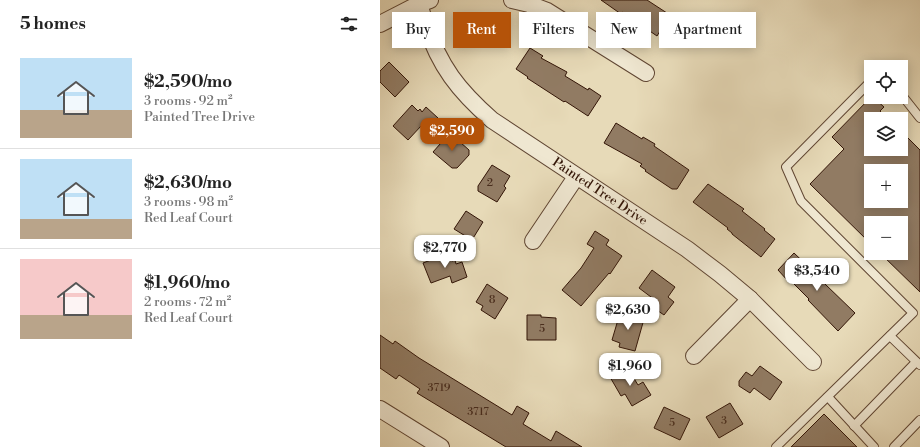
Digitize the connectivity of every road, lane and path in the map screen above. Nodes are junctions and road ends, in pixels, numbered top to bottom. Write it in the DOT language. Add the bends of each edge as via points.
graph roads {
  1 [pos="512,0"];
  2 [pos="423,1"];
  3 [pos="380,24"];
  4 [pos="646,73"];
  5 [pos="864,88"];
  6 [pos="908,103"];
  7 [pos="920,118"];
  8 [pos="576,177"];
  9 [pos="534,241"];
  10 [pos="750,299"];
  11 [pos="890,336"];
  12 [pos="694,356"];
  13 [pos="813,362"];
  14 [pos="918,364"];
  15 [pos="828,397"];
  16 [pos="380,409"];
  17 [pos="920,420"];
  18 [pos="854,426"];
  19 [pos="441,447"];
  20 [pos="776,447"];
  21 [pos="874,447"];
  22 [pos="894,447"];
  1 -- 4 [label="street" via="547,11"];
  2 -- 3 [label="street"];
  2 -- 8 [label="street, Painted Tree Drive" via="429,33 439,57 455,83 472,103 492,120"];
  5 -- 11 [label="lane" via="786,167 801,201 913,313"];
  6 -- 7 [label="lane"];
  8 -- 9 [label="street"];
  8 -- 10 [label="street, Painted Tree Drive" via="686,249"];
  10 -- 12 [label="street"];
  10 -- 13 [label="street, Painted Tree Drive"];
  11 -- 14 [label="lane"];
  11 -- 15 [label="lane"];
  14 -- 18 [label="lane"];
  15 -- 18 [label="lane"];
  15 -- 20 [label="lane"];
  16 -- 19 [label="street"];
  17 -- 22 [label="lane"];
  18 -- 21 [label="lane"];
}
